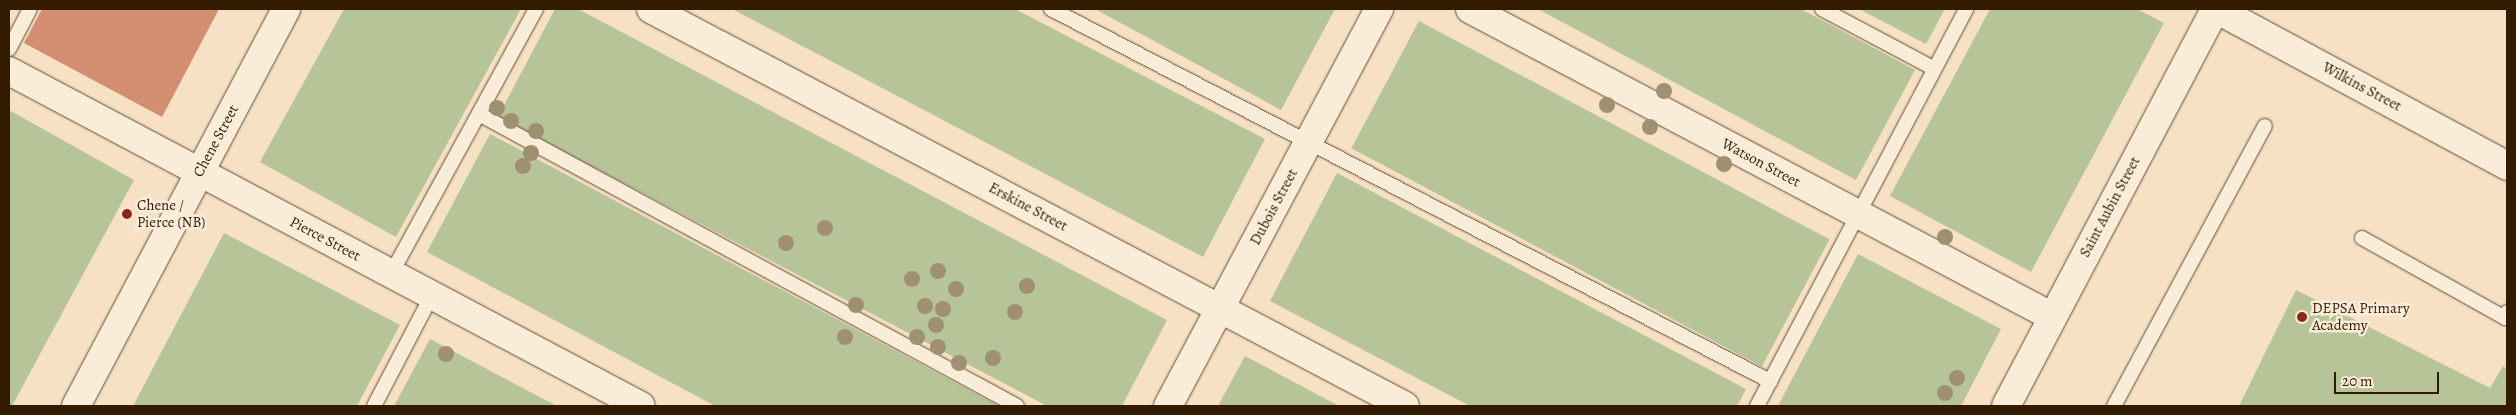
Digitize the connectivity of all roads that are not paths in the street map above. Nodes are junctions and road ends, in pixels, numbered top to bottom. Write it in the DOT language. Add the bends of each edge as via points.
graph roads {
  1 [pos="30,9"];
  2 [pos="286,9"];
  3 [pos="536,9"];
  4 [pos="651,9"];
  5 [pos="1051,9"];
  6 [pos="1379,9"];
  7 [pos="1470,9"];
  8 [pos="1822,9"];
  9 [pos="1966,9"];
  10 [pos="2216,9"];
  11 [pos="9,49"];
  12 [pos="1933,68"];
  13 [pos="9,71"];
  14 [pos="478,114"];
  15 [pos="2265,126"];
  16 [pos="1307,144"];
  17 [pos="2507,166"];
  18 [pos="200,172"];
  19 [pos="1857,213"];
  20 [pos="2362,238"];
  21 [pos="391,274"];
  22 [pos="432,295"];
  23 [pos="1220,308"];
  24 [pos="2507,312"];
  25 [pos="2053,317"];
  26 [pos="1770,381"];
  27 [pos="76,406"];
  28 [pos="374,406"];
  29 [pos="642,406"];
  30 [pos="1017,406"];
  31 [pos="1168,406"];
  32 [pos="1405,406"];
  33 [pos="1757,406"];
  34 [pos="2006,406"];
  35 [pos="2114,406"];
  1 -- 11 [label="lane"];
  2 -- 18 [label="street, Chene Street"];
  3 -- 14 [label="lane"];
  4 -- 23 [label="street, Erskine Street"];
  5 -- 16 [label="lane"];
  6 -- 16 [label="street, Dubois Street"];
  7 -- 19 [label="street, Watson Street"];
  8 -- 12 [label="lane"];
  9 -- 12 [label="lane"];
  10 -- 17 [label="street, Wilkins Street"];
  10 -- 25 [label="street, Saint Aubin Street"];
  12 -- 19 [label="lane"];
  13 -- 18 [label="street, Pierce Street"];
  14 -- 21 [label="lane"];
  14 -- 30 [label="lane"];
  15 -- 35 [label="lane"];
  16 -- 23 [label="street, Dubois Street"];
  16 -- 26 [label="lane"];
  18 -- 21 [label="street, Pierce Street"];
  18 -- 27 [label="street, Chene Street"];
  19 -- 25 [label="street, Watson Street"];
  19 -- 26 [label="lane"];
  20 -- 24 [label="lane" via="2505,318"];
  21 -- 22 [label="street, Pierce Street"];
  22 -- 28 [label="lane"];
  22 -- 29 [label="street, Pierce Street"];
  23 -- 31 [label="street, Dubois Street"];
  23 -- 32 [label="street, Erskine Street"];
  25 -- 34 [label="street, Saint Aubin Street"];
  26 -- 33 [label="lane"];
}
